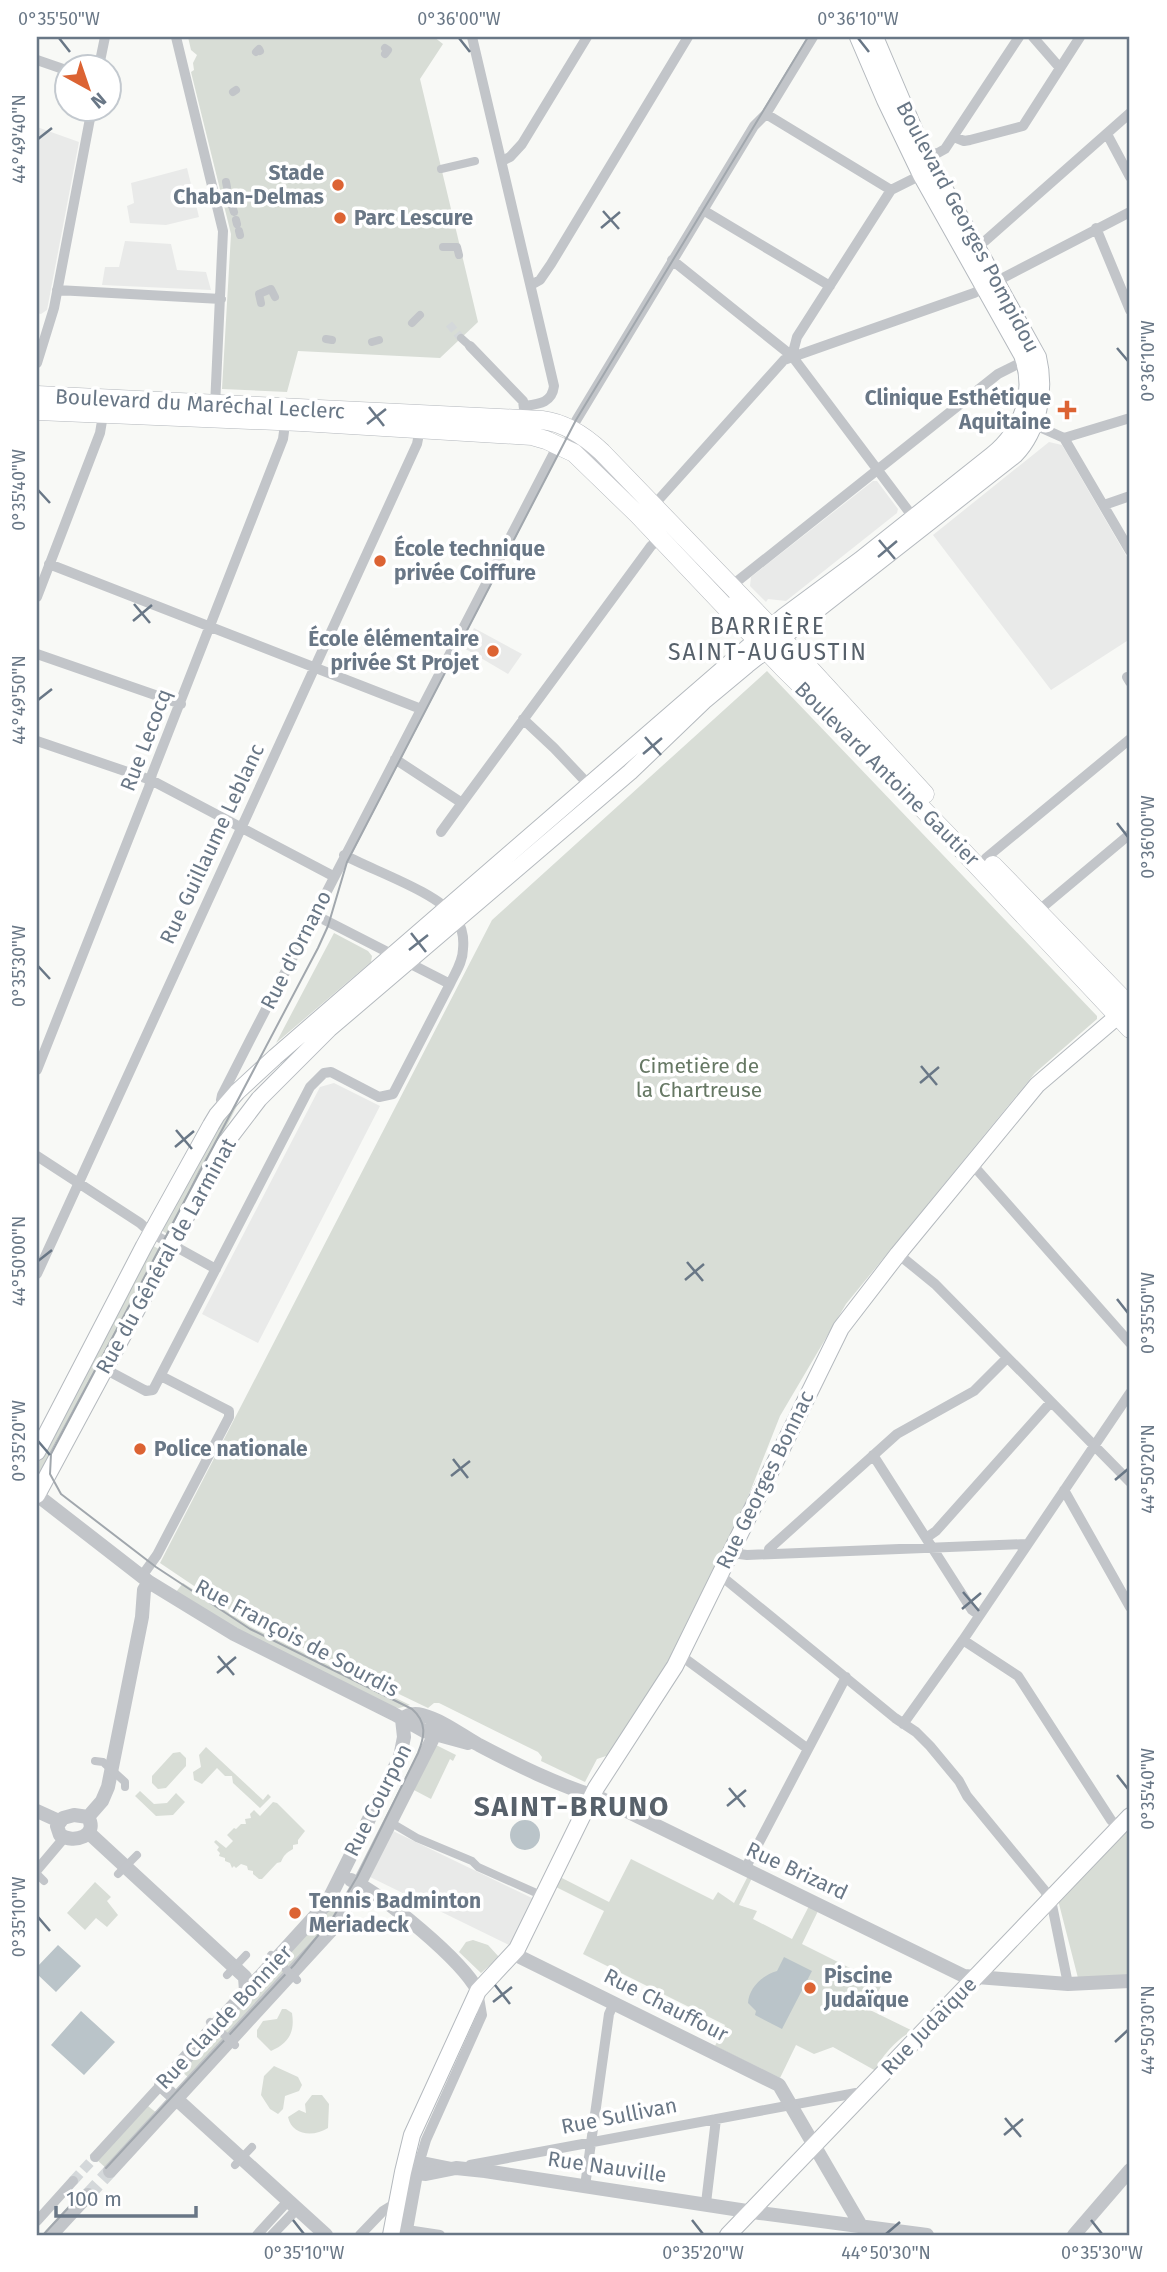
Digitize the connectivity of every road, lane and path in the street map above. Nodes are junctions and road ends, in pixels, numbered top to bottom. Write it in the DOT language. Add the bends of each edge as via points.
graph roads {
  1 [pos="176,37"];
  2 [pos="472,37"];
  3 [pos="587,37"];
  4 [pos="688,37"];
  5 [pos="813,37"];
  6 [pos="858,37"];
  7 [pos="875,37"];
  8 [pos="1019,37"];
  9 [pos="1032,37"];
  10 [pos="1080,37"];
  11 [pos="1060,68"];
  12 [pos="1130,113"];
  13 [pos="766,114"];
  14 [pos="89,122"];
  15 [pos="1107,134"];
  16 [pos="954,136"];
  17 [pos="923,150"];
  18 [pos="502,161"];
  19 [pos="454,166"];
  20 [pos="443,169"];
  21 [pos="921,175"];
  22 [pos="1130,177"];
  23 [pos="891,190"];
  24 [pos="703,210"];
  25 [pos="1130,212"];
  26 [pos="1096,228"];
  27 [pos="976,246"];
  28 [pos="444,250"];
  29 [pos="459,255"];
  30 [pos="672,260"];
  31 [pos="990,284"];
  32 [pos="531,285"];
  33 [pos="830,286"];
  34 [pos="57,290"];
  35 [pos="273,291"];
  36 [pos="221,299"];
  37 [pos="261,303"];
  38 [pos="1130,310"];
  39 [pos="37,319"];
  40 [pos="50,323"];
  41 [pos="461,338"];
  42 [pos="470,346"];
  43 [pos="792,356"];
  44 [pos="1024,361"];
  45 [pos="37,363"];
  46 [pos="215,406"];
  47 [pos="37,407"];
  48 [pos="524,412"];
  49 [pos="103,415"];
  50 [pos="286,415"];
  51 [pos="125,416"];
  52 [pos="1130,418"];
  53 [pos="1035,425"];
  54 [pos="420,429"];
  55 [pos="571,429"];
  56 [pos="1064,438"];
  57 [pos="558,445"];
  58 [pos="876,470"];
  59 [pos="1130,496"];
  60 [pos="1104,505"];
  61 [pos="653,506"];
  62 [pos="913,517"];
  63 [pos="664,543"];
  64 [pos="1130,551"];
  65 [pos="49,564"];
  66 [pos="730,587"];
  67 [pos="37,597"];
  68 [pos="209,627"];
  69 [pos="768,639"];
  70 [pos="37,654"];
  71 [pos="314,667"];
  72 [pos="181,704"];
  73 [pos="421,709"];
  74 [pos="523,719"];
  75 [pos="860,733"];
  76 [pos="1130,739"];
  77 [pos="37,741"];
  78 [pos="395,759"];
  79 [pos="151,780"];
  80 [pos="589,785"];
  81 [pos="462,803"];
  82 [pos="241,827"];
  83 [pos="441,832"];
  84 [pos="1130,834"];
  85 [pos="344,855"];
  86 [pos="986,858"];
  87 [pos="333,876"];
  88 [pos="1038,911"];
  89 [pos="452,914"];
  90 [pos="315,915"];
  91 [pos="399,959"];
  92 [pos="450,984"];
  93 [pos="1128,1011"];
  94 [pos="1130,1029"];
  95 [pos="37,1070"];
  96 [pos="224,1107"];
  97 [pos="37,1156"];
  98 [pos="972,1164"];
  99 [pos="78,1182"];
  100 [pos="151,1233"];
  101 [pos="172,1245"];
  102 [pos="898,1254"];
  103 [pos="216,1269"];
  104 [pos="37,1274"];
  105 [pos="1130,1343"];
  106 [pos="1007,1358"];
  107 [pos="103,1368"];
  108 [pos="161,1376"];
  109 [pos="1130,1393"];
  110 [pos="1051,1402"];
  111 [pos="1094,1445"];
  112 [pos="37,1452"];
  113 [pos="873,1455"];
  114 [pos="1130,1482"];
  115 [pos="1064,1490"];
  116 [pos="37,1495"];
  117 [pos="929,1542"];
  118 [pos="1027,1544"];
  119 [pos="731,1553"];
  120 [pos="769,1554"];
  121 [pos="720,1575"];
  122 [pos="150,1582"];
  123 [pos="1130,1607"];
  124 [pos="979,1615"];
  125 [pos="963,1640"];
  126 [pos="680,1655"];
  127 [pos="846,1677"];
  128 [pos="430,1718"];
  129 [pos="402,1719"];
  130 [pos="903,1724"];
  131 [pos="434,1735"];
  132 [pos="480,1745"];
  133 [pos="808,1749"];
  134 [pos="96,1761"];
  135 [pos="125,1787"];
  136 [pos="593,1795"];
  137 [pos="37,1811"];
  138 [pos="88,1817"];
  139 [pos="59,1821"];
  140 [pos="390,1822"];
  141 [pos="1125,1822"];
  142 [pos="89,1833"];
  143 [pos="64,1838"];
  144 [pos="137,1855"];
  145 [pos="745,1869"];
  146 [pos="37,1872"];
  147 [pos="118,1874"];
  148 [pos="342,1876"];
  149 [pos="44,1881"];
  150 [pos="359,1884"];
  151 [pos="543,1896"];
  152 [pos="1050,1900"];
  153 [pos="514,1954"];
  154 [pos="246,1955"];
  155 [pos="271,1955"];
  156 [pos="227,1975"];
  157 [pos="981,1978"];
  158 [pos="297,1980"];
  159 [pos="1130,1981"];
  160 [pos="250,1982"];
  161 [pos="1069,1984"];
  162 [pos="478,1991"];
  163 [pos="614,2003"];
  164 [pos="210,2022"];
  165 [pos="235,2045"];
  166 [pos="161,2085"];
  167 [pos="861,2096"];
  168 [pos="177,2100"];
  169 [pos="790,2104"];
  170 [pos="716,2119"];
  171 [pos="592,2142"];
  172 [pos="814,2145"];
  173 [pos="252,2147"];
  174 [pos="94,2157"];
  175 [pos="514,2157"];
  176 [pos="235,2165"];
  177 [pos="411,2166"];
  178 [pos="456,2168"];
  179 [pos="1130,2170"];
  180 [pos="110,2171"];
  181 [pos="511,2175"];
  182 [pos="73,2181"];
  183 [pos="585,2186"];
  184 [pos="88,2195"];
  185 [pos="396,2203"];
  186 [pos="706,2203"];
  187 [pos="292,2205"];
  188 [pos="751,2211"];
  189 [pos="37,2221"];
  190 [pos="864,2231"];
  191 [pos="401,2233"];
  192 [pos="51,2235"];
  193 [pos="257,2235"];
  194 [pos="272,2235"];
  195 [pos="326,2235"];
  196 [pos="360,2235"];
  197 [pos="440,2235"];
  198 [pos="728,2235"];
  199 [pos="927,2235"];
  200 [pos="1074,2235"];
  1 -- 36 [label="street" via="223,231"];
  2 -- 18 [label="street"];
  3 -- 18 [label="street" via="522,144"];
  4 -- 32 [label="street" via="551,264"];
  5 -- 13 [label="street"];
  6 -- 21 [label="main road, Boulevard Georges Pompidou"];
  7 -- 17 [label="main road, Boulevard Georges Pompidou"];
  8 -- 16 [label="street"];
  9 -- 11 [label="street"];
  10 -- 11 [label="street"];
  11 -- 16 [label="street" via="1023,126 970,140"];
  12 -- 15 [label="street"];
  13 -- 23 [label="street"];
  13 -- 24 [label="street"];
  14 -- 34 [label="street"];
  15 -- 22 [label="street"];
  15 -- 27 [label="street"];
  16 -- 17 [label="street" via="942,152"];
  17 -- 27 [label="main road, Boulevard Georges Pompidou"];
  18 -- 32 [label="street"];
  19 -- 20 [label="street" via="475,161"];
  21 -- 23 [label="street"];
  21 -- 31 [label="main road, Boulevard Georges Pompidou"];
  23 -- 33 [label="street"];
  24 -- 30 [label="street"];
  24 -- 33 [label="street"];
  25 -- 26 [label="street"];
  26 -- 31 [label="street"];
  26 -- 38 [label="street"];
  27 -- 31 [label="main road, Boulevard Georges Pompidou"];
  28 -- 29 [label="street" via="457,247"];
  30 -- 43 [label="street"];
  30 -- 55 [label="street"];
  31 -- 43 [label="street"];
  31 -- 44 [label="main road, Boulevard Georges Pompidou"];
  31 -- 53 [label="main road, Boulevard Georges Pompidou" via="1038,357 1042,379"];
  32 -- 48 [label="street" via="554,386 552,396"];
  33 -- 43 [label="street" via="797,337"];
  34 -- 36 [label="street"];
  34 -- 40 [label="street"];
  35 -- 37 [label="street" via="259,294"];
  36 -- 46 [label="street"];
  39 -- 40 [label="street"];
  40 -- 45 [label="street"];
  41 -- 42 [label="street"];
  42 -- 48 [label="street" via="523,401"];
  43 -- 58 [label="street"];
  43 -- 61 [label="street"];
  44 -- 58 [label="street" via="998,374"];
  44 -- 62 [label="main road, Boulevard Georges Pompidou" via="1026,396 1012,436"];
  46 -- 47 [label="main road, Boulevard du Maréchal Leclerc"];
  46 -- 50 [label="main road, Boulevard du Maréchal Leclerc"];
  46 -- 51 [label="street" via="205,413"];
  47 -- 49 [label="main road, Boulevard du Maréchal Leclerc"];
  48 -- 50 [label="main road, Boulevard du Maréchal Leclerc"];
  48 -- 55 [label="main road, Boulevard du Maréchal Leclerc"];
  49 -- 51 [label="main road, Boulevard du Maréchal Leclerc"];
  49 -- 65 [label="street"];
  50 -- 51 [label="main road, Boulevard du Maréchal Leclerc"];
  50 -- 54 [label="main road, Boulevard du Maréchal Leclerc"];
  50 -- 68 [label="street, Rue Lecocq" via="284,439"];
  52 -- 56 [label="street"];
  53 -- 56 [label="street"];
  53 -- 69 [label="main road, Boulevard Georges Pompidou" via="1015,455"];
  54 -- 57 [label="main road, Boulevard du Maréchal Leclerc" via="532,436"];
  54 -- 71 [label="street, Rue Guillaume Leblanc"];
  55 -- 61 [label="main road, Boulevard Antoine Gautier" via="592,443"];
  56 -- 60 [label="street"];
  57 -- 61 [label="street, Boulevard Antoine Gautier" via="578,445"];
  57 -- 63 [label="main road, Boulevard Antoine Gautier" via="574,453"];
  57 -- 73 [label="street, Rue d'Ornano"];
  58 -- 62 [label="street"];
  58 -- 66 [label="street"];
  59 -- 60 [label="street"];
  60 -- 64 [label="street"];
  61 -- 66 [label="main road, Boulevard Antoine Gautier"];
  62 -- 69 [label="main road, Boulevard Georges Pompidou"];
  63 -- 69 [label="main road, Boulevard Antoine Gautier"];
  63 -- 74 [label="street" via="651,546"];
  65 -- 67 [label="street"];
  65 -- 68 [label="street"];
  66 -- 69 [label="main road, Boulevard Antoine Gautier"];
  68 -- 71 [label="street"];
  68 -- 72 [label="street, Rue Lecocq"];
  69 -- 75 [label="main road, Boulevard Antoine Gautier"];
  69 -- 80 [label="main road, Rue du Général de Larminat"];
  69 -- 89 [label="main road, Rue du Général de Larminat" via="630,772"];
  70 -- 72 [label="street"];
  71 -- 73 [label="street"];
  71 -- 82 [label="street, Rue Guillaume Leblanc"];
  72 -- 79 [label="street, Rue Lecocq"];
  73 -- 78 [label="street, Rue d'Ornano"];
  74 -- 80 [label="street"];
  74 -- 81 [label="street"];
  75 -- 86 [label="main road, Boulevard Antoine Gautier"];
  75 -- 93 [label="main road, Boulevard Antoine Gautier"];
  76 -- 86 [label="street"];
  77 -- 79 [label="street"];
  78 -- 81 [label="street"];
  78 -- 85 [label="street, Rue d'Ornano"];
  79 -- 82 [label="street"];
  79 -- 95 [label="street, Rue Lecocq"];
  80 -- 89 [label="main road, Rue du Général de Larminat"];
  81 -- 83 [label="street"];
  82 -- 87 [label="street"];
  82 -- 99 [label="street, Rue Guillaume Leblanc"];
  84 -- 88 [label="street"];
  85 -- 87 [label="street, Rue d'Ornano"];
  85 -- 89 [label="street"];
  86 -- 88 [label="main road, Boulevard Antoine Gautier"];
  87 -- 90 [label="street, Rue d'Ornano"];
  88 -- 93 [label="main road, Boulevard Antoine Gautier"];
  89 -- 91 [label="main road, Rue du Général de Larminat"];
  89 -- 92 [label="street" via="462,933 463,951"];
  90 -- 91 [label="street"];
  90 -- 96 [label="street, Rue d'Ornano" via="222,1095"];
  91 -- 92 [label="street"];
  91 -- 96 [label="main road, Rue du Général de Larminat" via="275,1057"];
  91 -- 101 [label="main road, Rue du Général de Larminat" via="258,1099 224,1145"];
  92 -- 103 [label="street" via="389,1097 379,1097 331,1072 316,1079"];
  93 -- 94 [label="main road"];
  93 -- 98 [label="main road, Rue Georges Bonnac" via="1037,1085"];
  96 -- 100 [label="main road, Rue d'Ornano"];
  97 -- 99 [label="street"];
  98 -- 102 [label="main road, Rue Georges Bonnac"];
  98 -- 105 [label="street"];
  99 -- 100 [label="street"];
  99 -- 104 [label="street, Rue Guillaume Leblanc"];
  100 -- 101 [label="street"];
  100 -- 112 [label="main road, Rue d'Ornano"];
  101 -- 103 [label="street"];
  101 -- 107 [label="main road, Rue du Général de Larminat"];
  102 -- 106 [label="street" via="935,1284"];
  102 -- 119 [label="main road, Rue Georges Bonnac" via="833,1343"];
  103 -- 108 [label="street"];
  106 -- 110 [label="street"];
  106 -- 113 [label="street" via="974,1391 897,1434"];
  107 -- 108 [label="street" via="150,1392"];
  107 -- 116 [label="main road, Rue du Général de Larminat"];
  108 -- 122 [label="street" via="229,1412 229,1417 157,1555"];
  109 -- 111 [label="street"];
  110 -- 111 [label="street"];
  110 -- 117 [label="street"];
  111 -- 114 [label="street"];
  111 -- 115 [label="street"];
  113 -- 117 [label="street"];
  113 -- 120 [label="street" via="769,1549"];
  115 -- 118 [label="street"];
  115 -- 123 [label="street"];
  116 -- 122 [label="street, Rue François de Sourdis"];
  117 -- 118 [label="street"];
  117 -- 120 [label="street"];
  117 -- 124 [label="street"];
  118 -- 124 [label="street"];
  119 -- 120 [label="street"];
  119 -- 121 [label="main road, Rue Georges Bonnac"];
  121 -- 126 [label="main road, Rue Georges Bonnac"];
  121 -- 127 [label="street"];
  122 -- 129 [label="street, Rue François de Sourdis" via="234,1634"];
  122 -- 138 [label="street" via="108,1787"];
  124 -- 125 [label="street"];
  125 -- 130 [label="street"];
  125 -- 141 [label="street" via="1018,1676 1111,1820"];
  126 -- 133 [label="street"];
  126 -- 136 [label="main road, Rue Georges Bonnac"];
  127 -- 130 [label="street"];
  127 -- 133 [label="street"];
  128 -- 129 [label="street" via="413,1714"];
  128 -- 131 [label="street"];
  128 -- 132 [label="street"];
  129 -- 131 [label="street, Rue François de Sourdis"];
  129 -- 148 [label="street, Rue Courpon" via="402,1752"];
  130 -- 152 [label="street" via="930,1746"];
  131 -- 132 [label="street, Rue François de Sourdis"];
  131 -- 140 [label="street, Rue Courpon"];
  132 -- 136 [label="street, Rue Brizard"];
  133 -- 145 [label="street"];
  134 -- 135 [label="street, bridge" via="103,1762"];
  136 -- 145 [label="street, Rue Brizard"];
  136 -- 151 [label="main road, Rue Georges Bonnac"];
  137 -- 139 [label="street"];
  138 -- 139 [label="street" via="70,1815"];
  138 -- 142 [label="street"];
  139 -- 143 [label="street" via="57,1830"];
  140 -- 150 [label="street, Rue Courpon"];
  140 -- 151 [label="street"];
  141 -- 152 [label="main road, Rue Judaïque"];
  142 -- 143 [label="street"];
  142 -- 160 [label="street"];
  143 -- 146 [label="street"];
  144 -- 147 [label="street, bridge"];
  145 -- 157 [label="street, Rue Brizard" via="964,1976"];
  146 -- 149 [label="street"];
  148 -- 150 [label="street"];
  148 -- 160 [label="street, Rue Claude Bonnier" via="319,1914"];
  150 -- 162 [label="street" via="416,1927"];
  150 -- 168 [label="street, Rue Claude Bonnier" via="324,1940"];
  151 -- 153 [label="main road, Rue Georges Bonnac"];
  152 -- 157 [label="main road, Rue Judaïque"];
  152 -- 161 [label="street"];
  153 -- 162 [label="main road, Rue Georges Bonnac"];
  153 -- 163 [label="street, Rue Chauffour"];
  154 -- 156 [label="street, bridge"];
  155 -- 158 [label="street, bridge"];
  157 -- 161 [label="street, Rue Brizard"];
  157 -- 167 [label="main road, Rue Judaïque"];
  159 -- 161 [label="street, Rue Brizard"];
  160 -- 166 [label="street, Rue Claude Bonnier"];
  162 -- 177 [label="main road, Rue Georges Bonnac" via="412,2135"];
  163 -- 169 [label="street, Rue Chauffour" via="779,2085"];
  163 -- 171 [label="street"];
  164 -- 165 [label="street, bridge"];
  166 -- 168 [label="street"];
  166 -- 174 [label="street, Rue Claude Bonnier"];
  167 -- 169 [label="street, Rue Sullivan" via="856,2093"];
  167 -- 172 [label="main road, Rue Judaïque"];
  168 -- 180 [label="street, Rue Claude Bonnier"];
  168 -- 187 [label="street"];
  169 -- 170 [label="street, Rue Sullivan"];
  169 -- 172 [label="street, Rue Chauffour"];
  170 -- 171 [label="street, Rue Sullivan"];
  170 -- 186 [label="street"];
  171 -- 175 [label="street, Rue Sullivan"];
  171 -- 183 [label="street"];
  172 -- 188 [label="main road, Rue Judaïque"];
  172 -- 190 [label="street, Rue Chauffour"];
  173 -- 176 [label="street, bridge"];
  175 -- 178 [label="street, Rue Sullivan"];
  175 -- 181 [label="street"];
  177 -- 178 [label="street, Rue Sullivan"];
  177 -- 185 [label="main road, Rue Georges Bonnac"];
  177 -- 191 [label="street, Rue Georges Bonnac"];
  178 -- 181 [label="street, Rue Nauville"];
  179 -- 200 [label="street"];
  181 -- 183 [label="street, Rue Nauville"];
  182 -- 189 [label="street"];
  183 -- 186 [label="street, Rue Nauville"];
  184 -- 192 [label="street"];
  185 -- 191 [label="main road, Rue Georges Bonnac"];
  185 -- 196 [label="street"];
  186 -- 188 [label="street, Rue Nauville"];
  187 -- 193 [label="street"];
  187 -- 194 [label="street"];
  187 -- 195 [label="street"];
  188 -- 190 [label="street, Rue Nauville"];
  188 -- 198 [label="main road, Rue Judaïque"];
  190 -- 199 [label="street, Rue Nauville"];
  191 -- 197 [label="street"];
}
